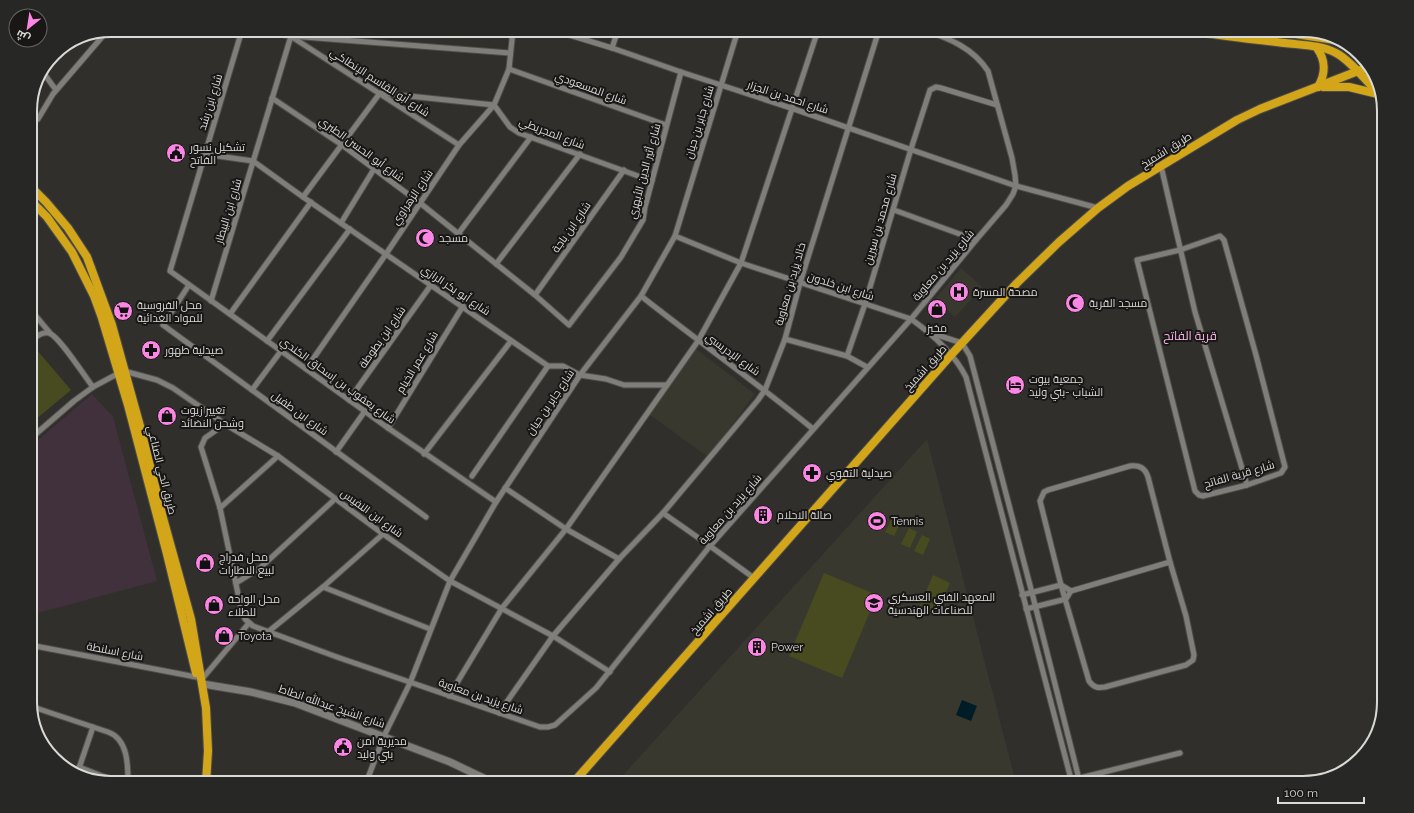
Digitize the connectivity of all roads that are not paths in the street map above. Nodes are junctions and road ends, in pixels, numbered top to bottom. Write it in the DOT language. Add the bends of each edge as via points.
graph roads {
  1 [pos="240,37"];
  2 [pos="291,37"];
  3 [pos="293,37"];
  4 [pos="304,37"];
  5 [pos="512,37"];
  6 [pos="576,37"];
  7 [pos="616,37"];
  8 [pos="736,37"];
  9 [pos="816,37"];
  10 [pos="877,37"];
  11 [pos="944,37"];
  12 [pos="1237,37"];
  13 [pos="101,38"];
  14 [pos="1251,39"];
  15 [pos="612,48"];
  16 [pos="1317,48"];
  17 [pos="510,53"];
  18 [pos="1364,68"];
  19 [pos="509,69"];
  20 [pos="1356,71"];
  21 [pos="680,72"];
  22 [pos="46,76"];
  23 [pos="721,85"];
  24 [pos="1318,87"];
  25 [pos="1373,87"];
  26 [pos="56,90"];
  27 [pos="380,93"];
  28 [pos="1375,93"];
  29 [pos="272,98"];
  30 [pos="494,105"];
  31 [pos="997,105"];
  32 [pos="791,108"];
  33 [pos="38,119"];
  34 [pos="666,125"];
  35 [pos="849,128"];
  36 [pos="531,137"];
  37 [pos="342,145"];
  38 [pos="459,145"];
  39 [pos="911,149"];
  40 [pos="204,154"];
  41 [pos="580,154"];
  42 [pos="254,161"];
  43 [pos="1160,166"];
  44 [pos="374,170"];
  45 [pos="624,170"];
  46 [pos="652,181"];
  47 [pos="1016,186"];
  48 [pos="37,193"];
  49 [pos="303,197"];
  50 [pos="311,202"];
  51 [pos="420,203"];
  52 [pos="37,207"];
  53 [pos="1098,208"];
  54 [pos="894,210"];
  55 [pos="341,223"];
  56 [pos="350,229"];
  57 [pos="458,234"];
  58 [pos="675,236"];
  59 [pos="976,240"];
  60 [pos="1180,250"];
  61 [pos="386,254"];
  62 [pos="741,263"];
  63 [pos="496,264"];
  64 [pos="170,271"];
  65 [pos="800,283"];
  66 [pos="189,285"];
  67 [pos="431,285"];
  68 [pos="535,295"];
  69 [pos="641,296"];
  70 [pos="211,301"];
  71 [pos="865,304"];
  72 [pos="463,306"];
  73 [pos="230,314"];
  74 [pos="37,317"];
  75 [pos="911,319"];
  76 [pos="569,325"];
  77 [pos="50,333"];
  78 [pos="931,333"];
  79 [pos="37,337"];
  80 [pos="785,339"];
  81 [pos="267,341"];
  82 [pos="511,341"];
  83 [pos="698,341"];
  84 [pos="962,343"];
  85 [pos="281,351"];
  86 [pos="951,355"];
  87 [pos="847,356"];
  88 [pos="548,366"];
  89 [pos="867,367"];
  90 [pos="306,369"];
  91 [pos="122,372"];
  92 [pos="580,375"];
  93 [pos="666,385"];
  94 [pos="93,387"];
  95 [pos="252,390"];
  96 [pos="765,390"];
  97 [pos="349,400"];
  98 [pos="365,411"];
  99 [pos="225,424"];
  100 [pos="388,428"];
  101 [pos="813,429"];
  102 [pos="37,433"];
  103 [pos="336,452"];
  104 [pos="425,454"];
  105 [pos="278,456"];
  106 [pos="472,476"];
  107 [pos="1247,485"];
  108 [pos="505,488"];
  109 [pos="335,499"];
  110 [pos="496,502"];
  111 [pos="220,508"];
  112 [pos="663,513"];
  113 [pos="426,517"];
  114 [pos="566,529"];
  115 [pos="383,534"];
  116 [pos="710,546"];
  117 [pos="619,559"];
  118 [pos="1170,562"];
  119 [pos="754,578"];
  120 [pos="450,581"];
  121 [pos="236,584"];
  122 [pos="1061,585"];
  123 [pos="323,587"];
  124 [pos="1071,591"];
  125 [pos="1032,593"];
  126 [pos="1022,595"];
  127 [pos="1066,599"];
  128 [pos="1036,606"];
  129 [pos="502,608"];
  130 [pos="1026,609"];
  131 [pos="249,623"];
  132 [pos="430,629"];
  133 [pos="268,632"];
  134 [pos="553,636"];
  135 [pos="37,646"];
  136 [pos="610,672"];
  137 [pos="200,680"];
  138 [pos="410,683"];
  139 [pos="449,696"];
  140 [pos="37,708"];
  141 [pos="499,713"];
  142 [pos="93,728"];
  143 [pos="384,736"];
  144 [pos="1180,753"];
  145 [pos="80,767"];
  146 [pos="99,774"];
  147 [pos="128,776"];
  148 [pos="201,776"];
  149 [pos="206,776"];
  150 [pos="369,776"];
  151 [pos="479,776"];
  152 [pos="579,776"];
  153 [pos="1071,776"];
  154 [pos="1079,776"];
  155 [pos="1098,776"];
  1 -- 40 [label="street, شارع ابن رشد"];
  2 -- 29 [label="street, شارع ابن البيطار"];
  3 -- 27 [label="street, شارع أبو القاسم الإنطاكي"];
  4 -- 17 [label="street"];
  5 -- 17 [label="street, شارع الزهراوي"];
  6 -- 15 [label="street, شارع احمد بن الجزار"];
  7 -- 15 [label="street"];
  8 -- 23 [label="street, شارع جابر بن حيان"];
  9 -- 32 [label="street"];
  10 -- 35 [label="street, خالد يزيد بن معاوية"];
  11 -- 31 [label="street" via="974,54 982,63 988,71"];
  12 -- 14 [label="highway"];
  13 -- 26 [label="street"];
  14 -- 16 [label="highway"];
  15 -- 21 [label="street, شارع احمد بن الجزار"];
  16 -- 20 [label="highway" via="1336,53"];
  16 -- 24 [label="highway" via="1322,55 1324,67"];
  17 -- 19 [label="street, شارع الزهراوي"];
  18 -- 20 [label="highway, طريق اشميخ"];
  19 -- 30 [label="street, شارع الزهراوي"];
  19 -- 34 [label="street, شارع المسعودي"];
  20 -- 24 [label="highway, طريق اشميخ"];
  20 -- 25 [label="highway"];
  21 -- 23 [label="street, شارع احمد بن الجزار"];
  21 -- 34 [label="street, شارع أثير الدين الأبهري"];
  22 -- 26 [label="street"];
  23 -- 32 [label="street, شارع احمد بن الجزار"];
  23 -- 58 [label="street, شارع جابر بن حيان"];
  24 -- 28 [label="highway" via="1349,87"];
  24 -- 43 [label="highway, طريق اشميخ" via="1237,120"];
  26 -- 33 [label="street"];
  27 -- 30 [label="street"];
  27 -- 37 [label="street"];
  27 -- 38 [label="street, شارع أبو القاسم الإنطاكي"];
  29 -- 37 [label="street, شارع أبو الحسن الطبري"];
  29 -- 42 [label="street, شارع ابن البيطار"];
  30 -- 36 [label="street, شارع المجريطي" via="510,127"];
  30 -- 38 [label="street, شارع الزهراوي"];
  31 -- 39 [label="street, شارع محمد بن سيرين" via="941,88 932,88"];
  31 -- 47 [label="street" via="1016,175"];
  32 -- 35 [label="street, شارع احمد بن الجزار"];
  32 -- 62 [label="street"];
  34 -- 46 [label="street, شارع أثير الدين الأبهري"];
  35 -- 39 [label="street, شارع احمد بن الجزار"];
  35 -- 65 [label="street, خالد يزيد بن معاوية"];
  36 -- 41 [label="street, شارع المجريطي"];
  36 -- 57 [label="street"];
  37 -- 44 [label="street, شارع أبو الحسن الطبري"];
  37 -- 49 [label="street"];
  38 -- 51 [label="street, شارع الزهراوي"];
  39 -- 47 [label="street, شارع احمد بن الجزار"];
  39 -- 54 [label="street, شارع محمد بن سيرين"];
  40 -- 42 [label="street"];
  40 -- 64 [label="street, شارع ابن رشد"];
  41 -- 45 [label="street, شارع المجريطي"];
  41 -- 63 [label="street"];
  42 -- 49 [label="street, شارع أبو بكر الرازي"];
  42 -- 70 [label="street, شارع ابن البيطار"];
  43 -- 53 [label="highway, طريق اشميخ"];
  43 -- 60 [label="street"];
  44 -- 51 [label="street, شارع أبو الحسن الطبري"];
  44 -- 55 [label="street"];
  45 -- 46 [label="street, شارع المجريطي"];
  45 -- 68 [label="street, شارع ابن باجة"];
  46 -- 76 [label="street, شارع أثير الدين الأبهري" via="643,220 621,258"];
  47 -- 53 [label="street, شارع احمد بن الجزار"];
  47 -- 59 [label="street, شارع يزيد بن معاوية" via="1006,205"];
  48 -- 91 [label="highway, طريق الحي الصناعي" via="68,228 87,257 112,325"];
  49 -- 50 [label="street, شارع أبو بكر الرازي"];
  50 -- 55 [label="street, شارع أبو بكر الرازي"];
  50 -- 73 [label="street"];
  51 -- 57 [label="street, شارع أبو الحسن الطبري"];
  51 -- 61 [label="street, شارع الزهراوي"];
  52 -- 91 [label="highway, طريق الحي الصناعي" via="59,232 85,276"];
  53 -- 84 [label="highway, طريق اشميخ" via="1022,277"];
  54 -- 59 [label="street"];
  54 -- 71 [label="street, شارع محمد بن سيرين"];
  55 -- 56 [label="street, شارع أبو بكر الرازي"];
  56 -- 61 [label="street, شارع أبو بكر الرازي"];
  56 -- 81 [label="street"];
  57 -- 63 [label="street, شارع أبو الحسن الطبري"];
  58 -- 62 [label="street, شارع ابن خلدون"];
  58 -- 69 [label="street, شارع جابر بن حيان"];
  59 -- 75 [label="street, شارع يزيد بن معاوية"];
  60 -- 107 [label="street" via="1195,312"];
  60 -- 107 [label="street, شارع قرية الفاتح" via="1220,236 1224,240 1285,467 1281,473"];
  60 -- 107 [label="street, شارع قرية الفاتح" via="1137,260 1195,491 1203,496"];
  61 -- 67 [label="street, شارع أبو بكر الرازي"];
  61 -- 90 [label="street, شارع الزهراوي"];
  62 -- 65 [label="street, شارع ابن خلدون"];
  62 -- 83 [label="street"];
  63 -- 68 [label="street, شارع أبو الحسن الطبري"];
  64 -- 66 [label="street, شارع يعقوب بن إسحاق الكندي"];
  65 -- 71 [label="street, شارع ابن خلدون"];
  65 -- 80 [label="street, خالد يزيد بن معاوية"];
  66 -- 70 [label="street, شارع يعقوب بن إسحاق الكندي"];
  66 -- 95 [label="street, شارع ابن طفيل" via="163,325"];
  67 -- 72 [label="street, شارع أبو بكر الرازي"];
  67 -- 97 [label="street, شارع ابن بطوطة"];
  68 -- 76 [label="street, شارع أبو الحسن الطبري"];
  69 -- 83 [label="street, شارع الإدريسي"];
  69 -- 92 [label="street, شارع جابر بن حيان"];
  70 -- 73 [label="street, شارع يعقوب بن إسحاق الكندي"];
  71 -- 75 [label="street, شارع ابن خلدون"];
  71 -- 87 [label="street, شارع محمد بن سيرين"];
  72 -- 82 [label="street, شارع أبو بكر الرازي"];
  72 -- 100 [label="street, شارع عمر الخيام"];
  73 -- 81 [label="street, شارع يعقوب بن إسحاق الكندي"];
  74 -- 77 [label="street"];
  75 -- 78 [label="street, شارع ابن خلدون"];
  75 -- 89 [label="street, شارع يزيد بن معاوية"];
  77 -- 79 [label="street" via="43,333"];
  77 -- 94 [label="street" via="59,341"];
  78 -- 84 [label="street"];
  78 -- 86 [label="street"];
  80 -- 87 [label="street"];
  80 -- 96 [label="street, خالد يزيد بن معاوية"];
  81 -- 85 [label="street, شارع يعقوب بن إسحاق الكندي"];
  82 -- 88 [label="street, شارع أبو بكر الرازي"];
  82 -- 104 [label="street"];
  83 -- 93 [label="street"];
  83 -- 96 [label="street, شارع الإدريسي"];
  84 -- 86 [label="highway, طريق اشميخ"];
  84 -- 125 [label="street" via="970,356"];
  85 -- 90 [label="street, شارع يعقوب بن إسحاق الكندي"];
  85 -- 95 [label="street"];
  86 -- 119 [label="highway, طريق اشميخ"];
  86 -- 126 [label="street" via="966,377"];
  87 -- 89 [label="street"];
  88 -- 92 [label="street, شارع أبو بكر الرازي" via="563,366"];
  88 -- 106 [label="street"];
  89 -- 101 [label="street, شارع يزيد بن معاوية"];
  90 -- 97 [label="street, شارع يعقوب بن إسحاق الكندي"];
  91 -- 94 [label="street"];
  91 -- 99 [label="street, شارع ابن النفيس" via="157,380 173,388"];
  91 -- 137 [label="highway, طريق الحي الصناعي" via="191,618"];
  92 -- 93 [label="street, شارع أبو بكر الرازي" via="606,379 624,386"];
  92 -- 108 [label="street, شارع جابر بن حيان"];
  93 -- 114 [label="street"];
  94 -- 102 [label="street"];
  95 -- 103 [label="street, شارع ابن طفيل"];
  96 -- 101 [label="street, شارع الإدريسي"];
  96 -- 112 [label="street, خالد يزيد بن معاوية"];
  97 -- 98 [label="street, شارع يعقوب بن إسحاق الكندي"];
  98 -- 100 [label="street, شارع يعقوب بن إسحاق الكندي"];
  98 -- 103 [label="street"];
  99 -- 105 [label="street, شارع ابن النفيس"];
  99 -- 111 [label="street" via="205,438 201,447"];
  100 -- 104 [label="street, شارع يعقوب بن إسحاق الكندي"];
  101 -- 116 [label="street, شارع يزيد بن معاوية"];
  103 -- 113 [label="street, شارع ابن طفيل"];
  104 -- 110 [label="street, شارع يعقوب بن إسحاق الكندي"];
  105 -- 109 [label="street, شارع ابن النفيس"];
  105 -- 111 [label="street"];
  108 -- 110 [label="street, شارع جابر بن حيان"];
  108 -- 114 [label="street"];
  109 -- 115 [label="street, شارع ابن النفيس"];
  109 -- 121 [label="street" via="260,568"];
  110 -- 120 [label="street, شارع جابر بن حيان"];
  111 -- 121 [label="street"];
  112 -- 116 [label="street"];
  112 -- 117 [label="street, خالد يزيد بن معاوية"];
  114 -- 117 [label="street"];
  114 -- 129 [label="street"];
  115 -- 120 [label="street, شارع ابن النفيس"];
  115 -- 123 [label="street"];
  116 -- 119 [label="street"];
  116 -- 136 [label="street, شارع يزيد بن معاوية"];
  117 -- 134 [label="street, خالد يزيد بن معاوية"];
  118 -- 122 [label="street" via="1146,470 1130,466 1048,490 1041,496 1041,506"];
  118 -- 124 [label="street"];
  118 -- 127 [label="street" via="1194,651 1192,660 1186,665 1097,688 1089,681"];
  119 -- 152 [label="highway, طريق اشميخ"];
  120 -- 129 [label="street, شارع ابن النفيس"];
  120 -- 132 [label="street, شارع جابر بن حيان"];
  121 -- 131 [label="street" via="241,608"];
  122 -- 124 [label="street"];
  122 -- 125 [label="street"];
  122 -- 127 [label="street"];
  123 -- 132 [label="street"];
  123 -- 133 [label="street"];
  124 -- 127 [label="street"];
  125 -- 126 [label="street"];
  125 -- 128 [label="street"];
  126 -- 130 [label="street"];
  127 -- 128 [label="street"];
  128 -- 130 [label="street"];
  128 -- 154 [label="street"];
  129 -- 134 [label="street, شارع ابن النفيس"];
  129 -- 139 [label="street"];
  130 -- 153 [label="street"];
  131 -- 133 [label="street, شارع يزيد بن معاوية"];
  131 -- 137 [label="street"];
  132 -- 138 [label="street, شارع جابر بن حيان"];
  133 -- 138 [label="street, شارع يزيد بن معاوية"];
  134 -- 136 [label="street, شارع ابن النفيس"];
  134 -- 141 [label="street, خالد يزيد بن معاوية"];
  135 -- 137 [label="street, شارع اسلنطة"];
  136 -- 141 [label="street, شارع يزيد بن معاوية" via="555,725 540,727"];
  137 -- 143 [label="main road, شارع الشيخ عبدالله انطاط" via="281,699"];
  137 -- 148 [label="highway, طريق الحي الصناعي"];
  137 -- 149 [label="highway, طريق الحي الصناعي" via="206,708"];
  138 -- 139 [label="street, شارع يزيد بن معاوية"];
  138 -- 143 [label="street, شارع جابر بن حيان"];
  139 -- 141 [label="street, شارع يزيد بن معاوية"];
  140 -- 142 [label="street"];
  142 -- 145 [label="street"];
  142 -- 147 [label="street" via="112,734 122,743"];
  143 -- 150 [label="street, شارع جابر بن حيان"];
  143 -- 151 [label="main road, شارع الشيخ عبدالله انطاط"];
  144 -- 155 [label="street"];
  145 -- 146 [label="street"];
}
